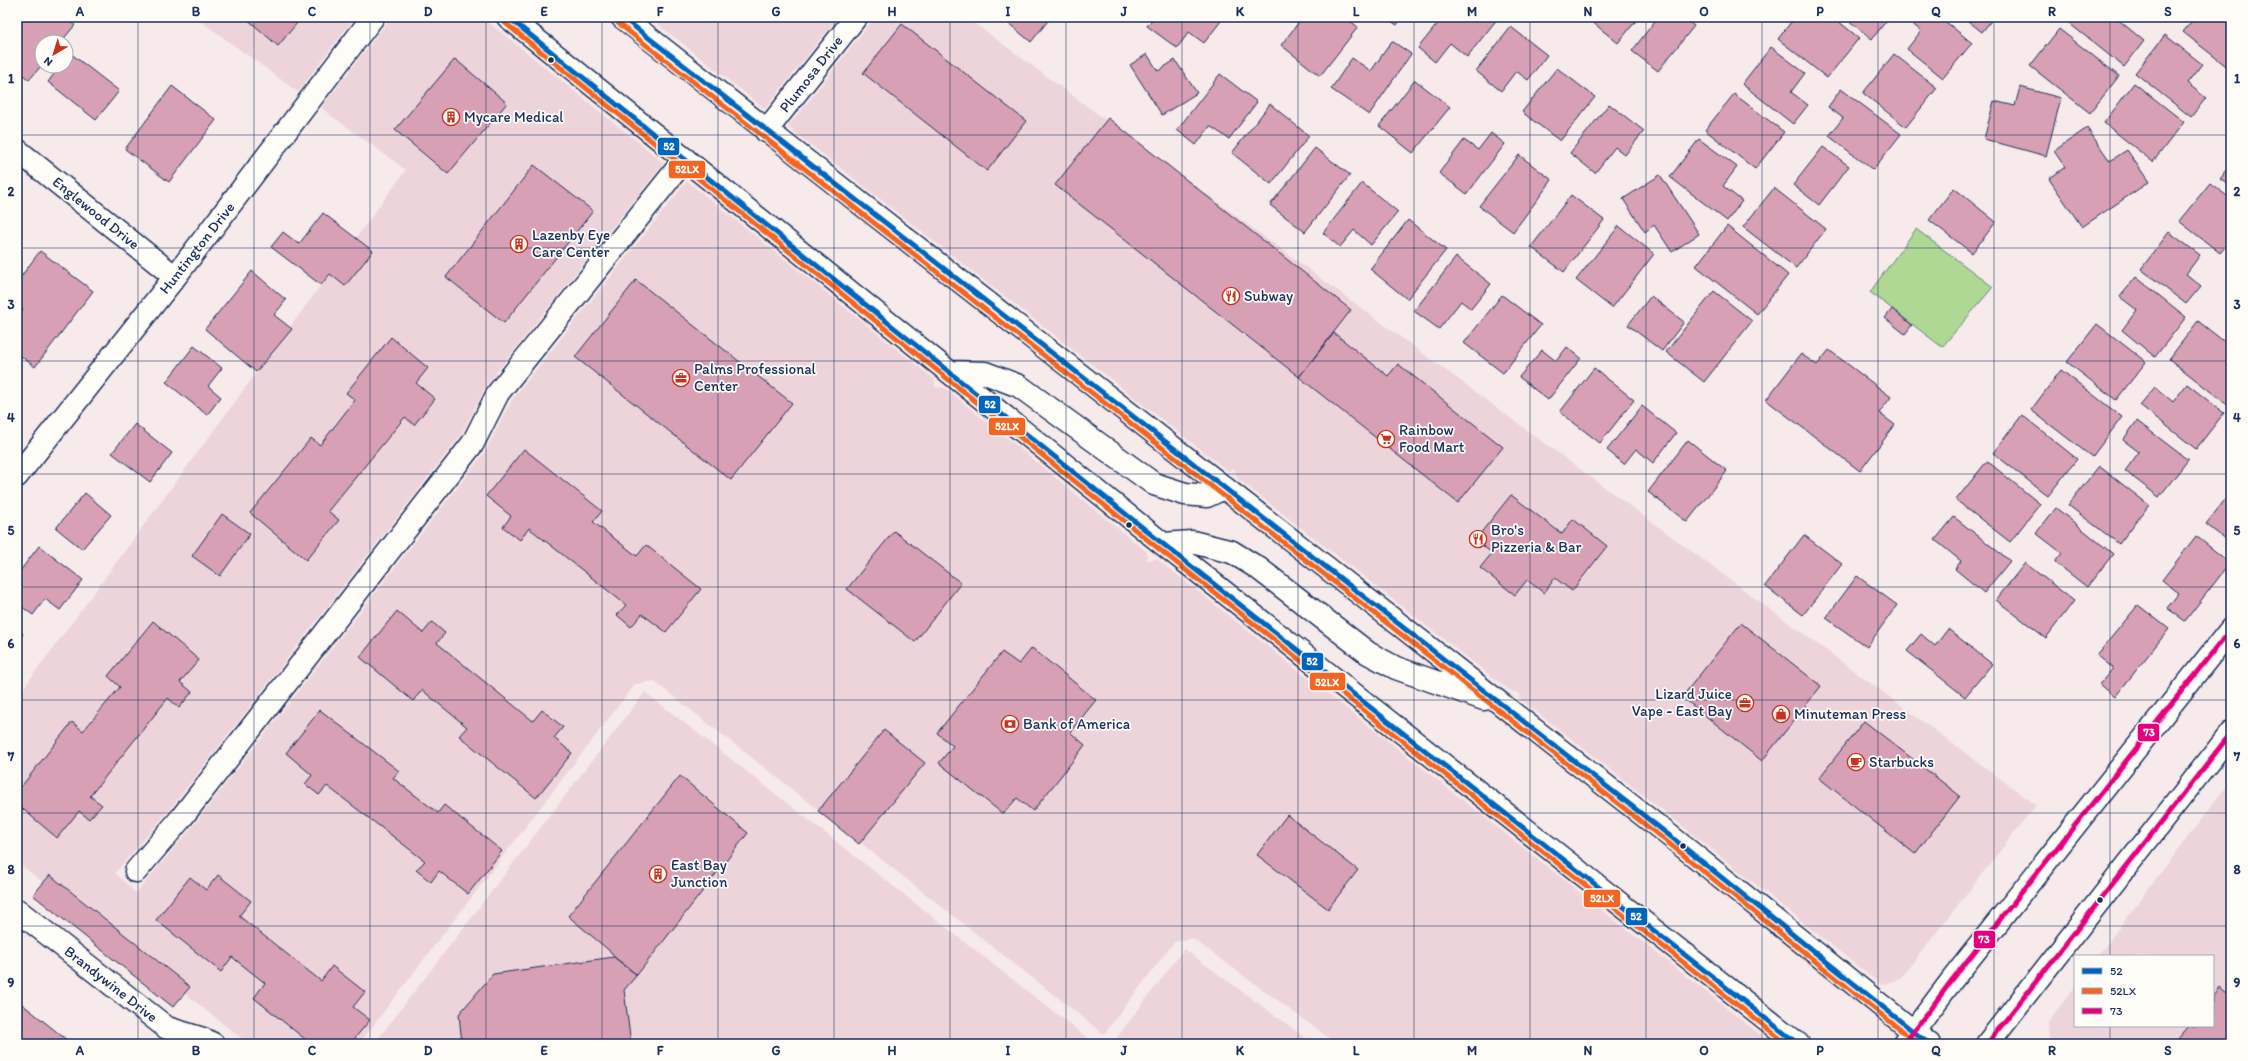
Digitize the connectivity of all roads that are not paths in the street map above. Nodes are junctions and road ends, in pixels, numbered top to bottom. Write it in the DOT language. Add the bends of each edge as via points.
graph roads {
  1 [pos="373,17"];
  2 [pos="508,17"];
  3 [pos="622,17"];
  4 [pos="856,17"];
  5 [pos="766,131"];
  6 [pos="17,150"];
  7 [pos="685,159"];
  8 [pos="175,277"];
  9 [pos="952,372"];
  10 [pos="17,476"];
  11 [pos="1224,488"];
  12 [pos="1163,544"];
  13 [pos="2231,630"];
  14 [pos="1500,705"];
  15 [pos="2231,733"];
  16 [pos="136,871"];
  17 [pos="17,910"];
  18 [pos="1916,1040"];
  19 [pos="213,1044"];
  20 [pos="1798,1044"];
  21 [pos="1987,1044"];
  1 -- 8 [label="main road, Huntington Drive"];
  2 -- 7 [label="main road"];
  3 -- 5 [label="main road"];
  4 -- 5 [label="main road, Plumosa Drive"];
  5 -- 11 [label="main road"];
  6 -- 8 [label="main road, Englewood Drive"];
  7 -- 9 [label="main road"];
  7 -- 16 [label="main road" via="498,393 473,443 182,817"];
  8 -- 10 [label="main road, Huntington Drive"];
  9 -- 11 [label="main road" via="985,373 1019,386 1154,484 1185,494 1207,496"];
  9 -- 12 [label="main road"];
  11 -- 14 [label="main road"];
  12 -- 14 [label="main road" via="1192,542 1232,552 1258,568 1368,653 1396,668"];
  12 -- 20 [label="main road"];
  13 -- 18 [label="main road" via="1957,974"];
  14 -- 18 [label="main road" via="1664,832"];
  15 -- 21 [label="main road"];
  17 -- 19 [label="main road, Brandywine Drive" via="167,1028"];
}
